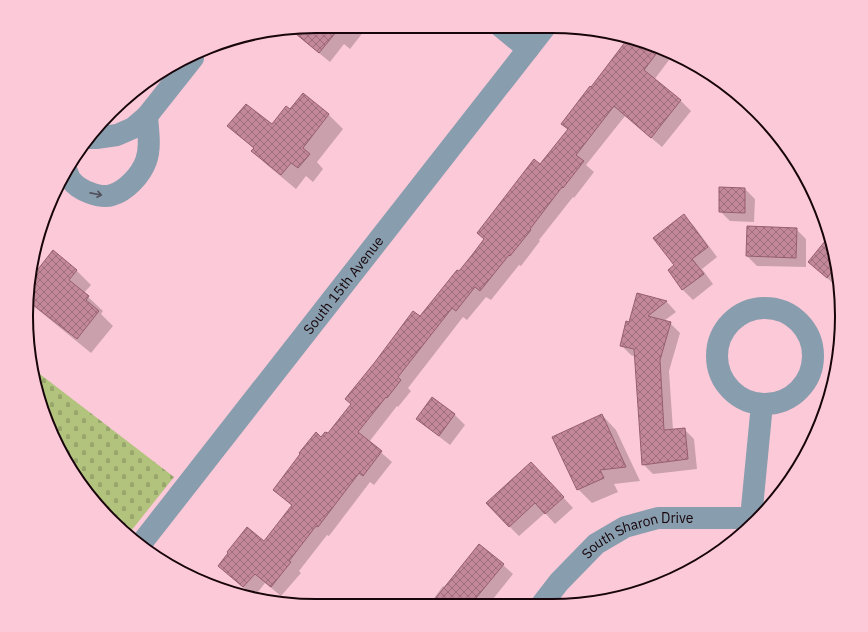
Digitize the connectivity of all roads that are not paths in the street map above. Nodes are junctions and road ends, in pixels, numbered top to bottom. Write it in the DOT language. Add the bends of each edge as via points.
graph roads {
  1 [pos="509,33"];
  2 [pos="541,33"];
  3 [pos="528,49"];
  4 [pos="189,63"];
  5 [pos="146,116"];
  6 [pos="96,138"];
  7 [pos="69,177"];
  8 [pos="762,404"];
  9 [pos="754,514"];
  10 [pos="750,518"];
  11 [pos="143,541"];
  12 [pos="546,599"];
  1 -- 3 [label="street"];
  2 -- 3 [label="street, South 15th Avenue"];
  3 -- 11 [label="street, South 15th Avenue"];
  4 -- 5 [label="street"];
  5 -- 6 [label="street" via="133,128 117,135"];
  7 -- 5 [label="street, one-way" via="86,192 98,196 112,195 127,187 141,172 146,162 149,147"];
  8 -- 8 [label="street" via="778,402 793,395 805,384 812,369 814,352 810,337 801,323 788,313 772,308 757,308 742,313 730,322 721,335 717,350 718,366 723,380 733,392 746,400"];
  8 -- 9 [label="street"];
  10 -- 12 [label="street, South Sharon Drive" via="658,518 625,526 596,544"];
}
